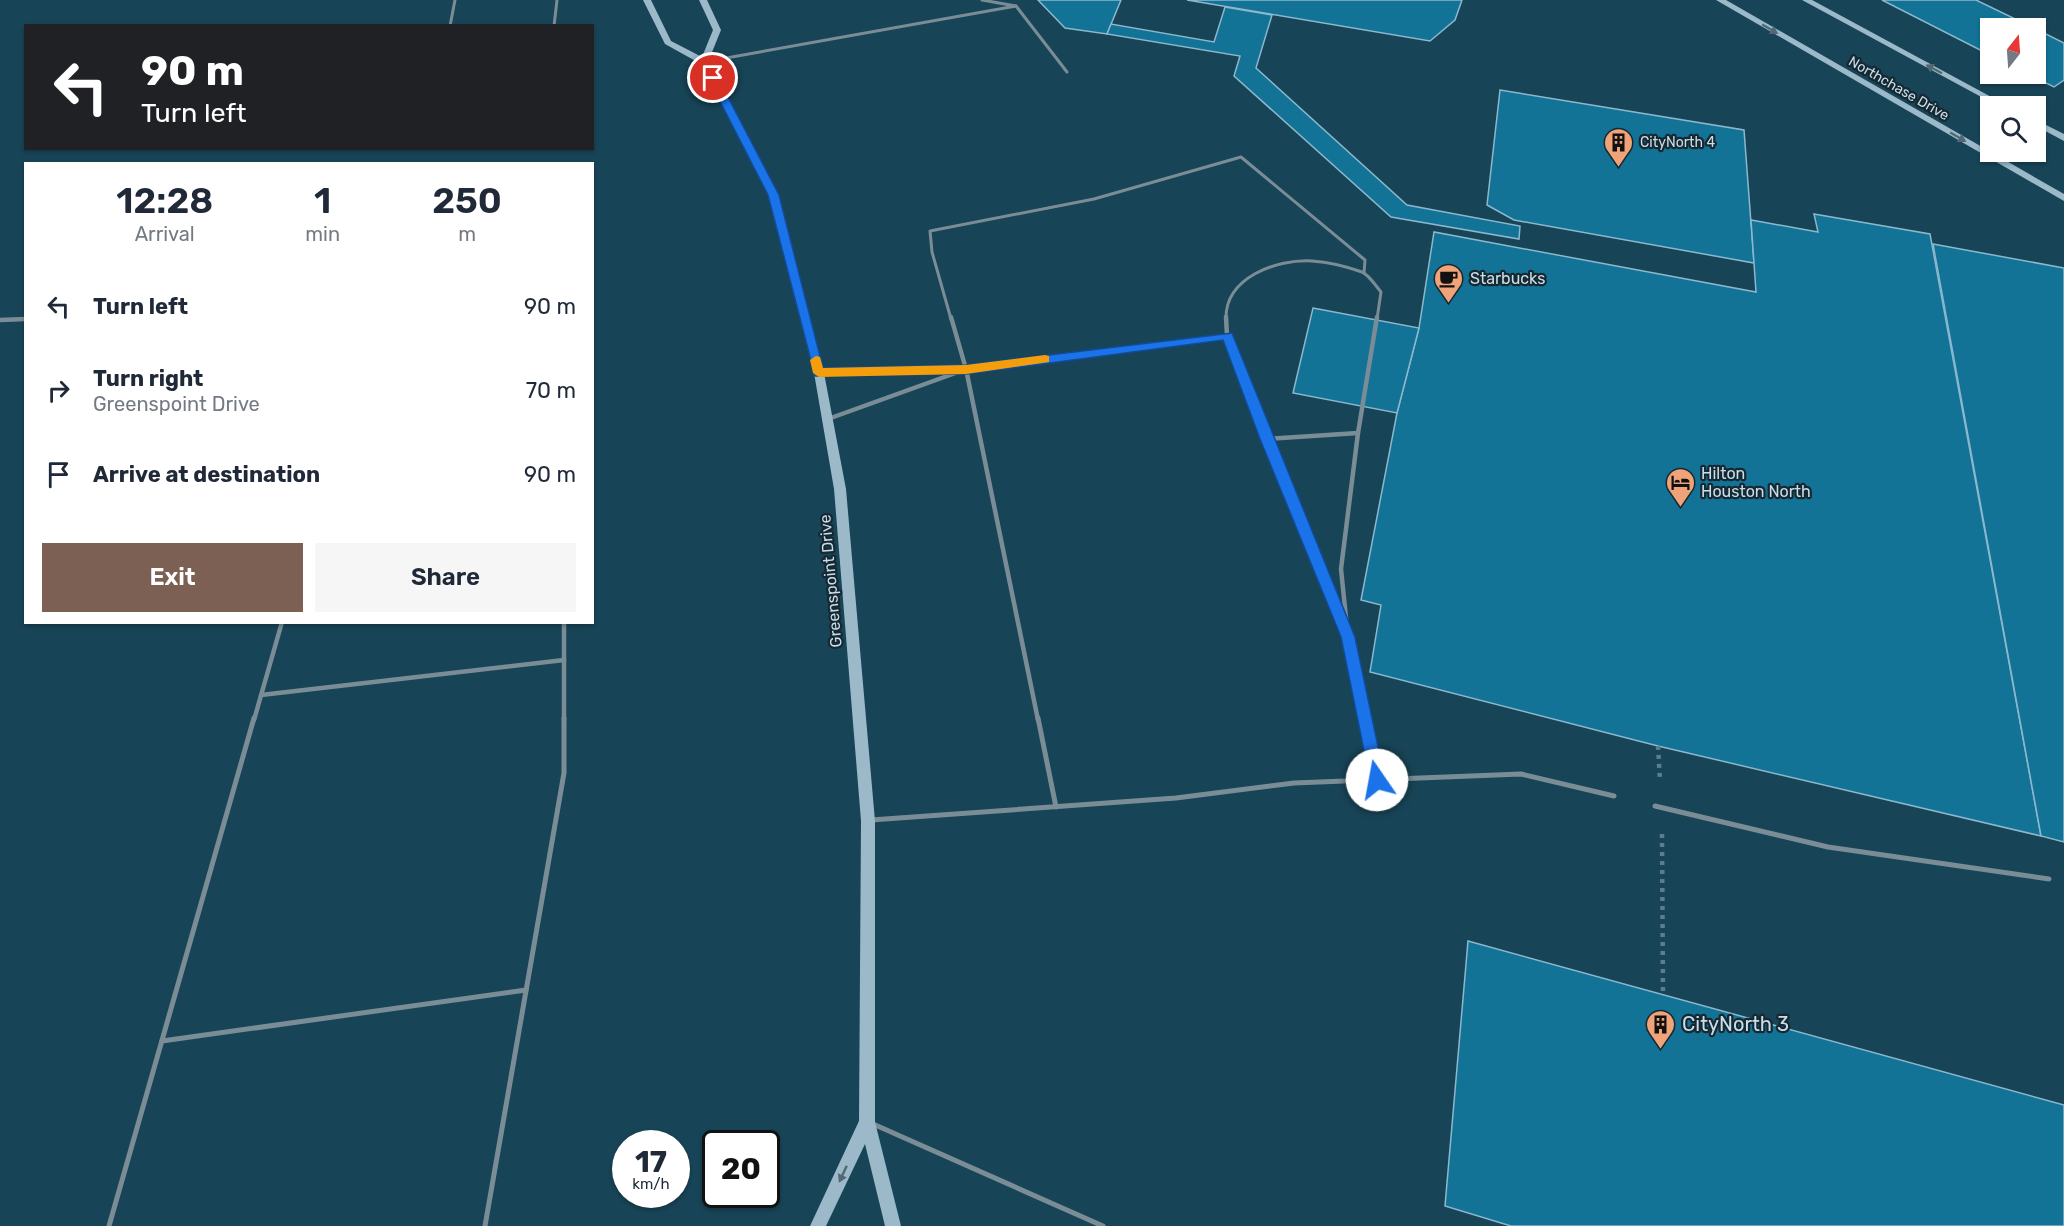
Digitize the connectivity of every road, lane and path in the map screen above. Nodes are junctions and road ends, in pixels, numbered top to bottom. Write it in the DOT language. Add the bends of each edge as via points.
graph roads {
  1 [pos="455,0"];
  2 [pos="557,0"];
  3 [pos="647,0"];
  4 [pos="703,0"];
  5 [pos="982,0"];
  6 [pos="1806,0"];
  7 [pos="1723,1"];
  8 [pos="1016,6"];
  9 [pos="450,24"];
  10 [pos="554,24"];
  11 [pos="704,62"];
  12 [pos="1067,72"];
  13 [pos="1985,96"];
  14 [pos="2046,128"];
  15 [pos="2064,138"];
  16 [pos="2064,198"];
  17 [pos="1364,273"];
  18 [pos="24,319"];
  19 [pos="0,320"];
  20 [pos="1227,336"];
  21 [pos="966,369"];
  22 [pos="819,373"];
  23 [pos="827,419"];
  24 [pos="1358,434"];
  25 [pos="1266,439"];
  26 [pos="281,624"];
  27 [pos="564,624"];
  28 [pos="1348,637"];
  29 [pos="564,660"];
  30 [pos="261,695"];
  31 [pos="1658,746"];
  32 [pos="1377,780"];
  33 [pos="1614,796"];
  34 [pos="1655,806"];
  35 [pos="1056,807"];
  36 [pos="1662,808"];
  37 [pos="868,820"];
  38 [pos="2049,879"];
  39 [pos="526,990"];
  40 [pos="1663,995"];
  41 [pos="162,1041"];
  42 [pos="867,1122"];
  43 [pos="109,1226"];
  44 [pos="485,1226"];
  45 [pos="818,1226"];
  46 [pos="893,1226"];
  47 [pos="1103,1226"];
  1 -- 9 [label="lane"];
  2 -- 10 [label="lane"];
  3 -- 11 [label="street" via="668,42"];
  4 -- 11 [label="street" via="717,30"];
  5 -- 8 [label="lane"];
  13 -- 6 [label="street, Northchase Drive, one-way"];
  7 -- 16 [label="street, Northchase Drive, one-way"];
  8 -- 11 [label="lane"];
  8 -- 12 [label="lane"];
  11 -- 22 [label="street, Greenspoint Drive" via="773,195"];
  14 -- 15 [label="street"];
  17 -- 20 [label="lane" via="1312,261 1272,265 1242,282 1226,305"];
  17 -- 21 [label="lane" via="1365,260 1241,157 1094,199 930,231 932,252"];
  17 -- 24 [label="lane" via="1382,292"];
  18 -- 19 [label="lane"];
  20 -- 21 [label="lane"];
  20 -- 25 [label="lane"];
  21 -- 22 [label="lane"];
  21 -- 23 [label="lane"];
  21 -- 35 [label="lane"];
  22 -- 23 [label="street, Greenspoint Drive"];
  23 -- 37 [label="street, Greenspoint Drive" via="840,489"];
  24 -- 25 [label="lane"];
  24 -- 28 [label="lane" via="1341,569"];
  25 -- 28 [label="lane"];
  26 -- 30 [label="lane"];
  27 -- 29 [label="lane"];
  28 -- 32 [label="lane"];
  29 -- 30 [label="lane"];
  29 -- 39 [label="lane" via="564,773"];
  30 -- 41 [label="lane"];
  31 -- 36 [label="path"];
  32 -- 33 [label="lane" via="1521,774"];
  32 -- 35 [label="lane" via="1294,783 1176,798"];
  34 -- 36 [label="lane"];
  35 -- 37 [label="lane"];
  36 -- 38 [label="lane" via="1828,847"];
  36 -- 40 [label="path"];
  37 -- 42 [label="street, Greenspoint Drive"];
  39 -- 41 [label="lane"];
  39 -- 44 [label="lane"];
  41 -- 43 [label="lane"];
  42 -- 45 [label="street, Greenspoint Drive, one-way"];
  42 -- 46 [label="street, Greenspoint Drive"];
  42 -- 47 [label="lane"];
}
